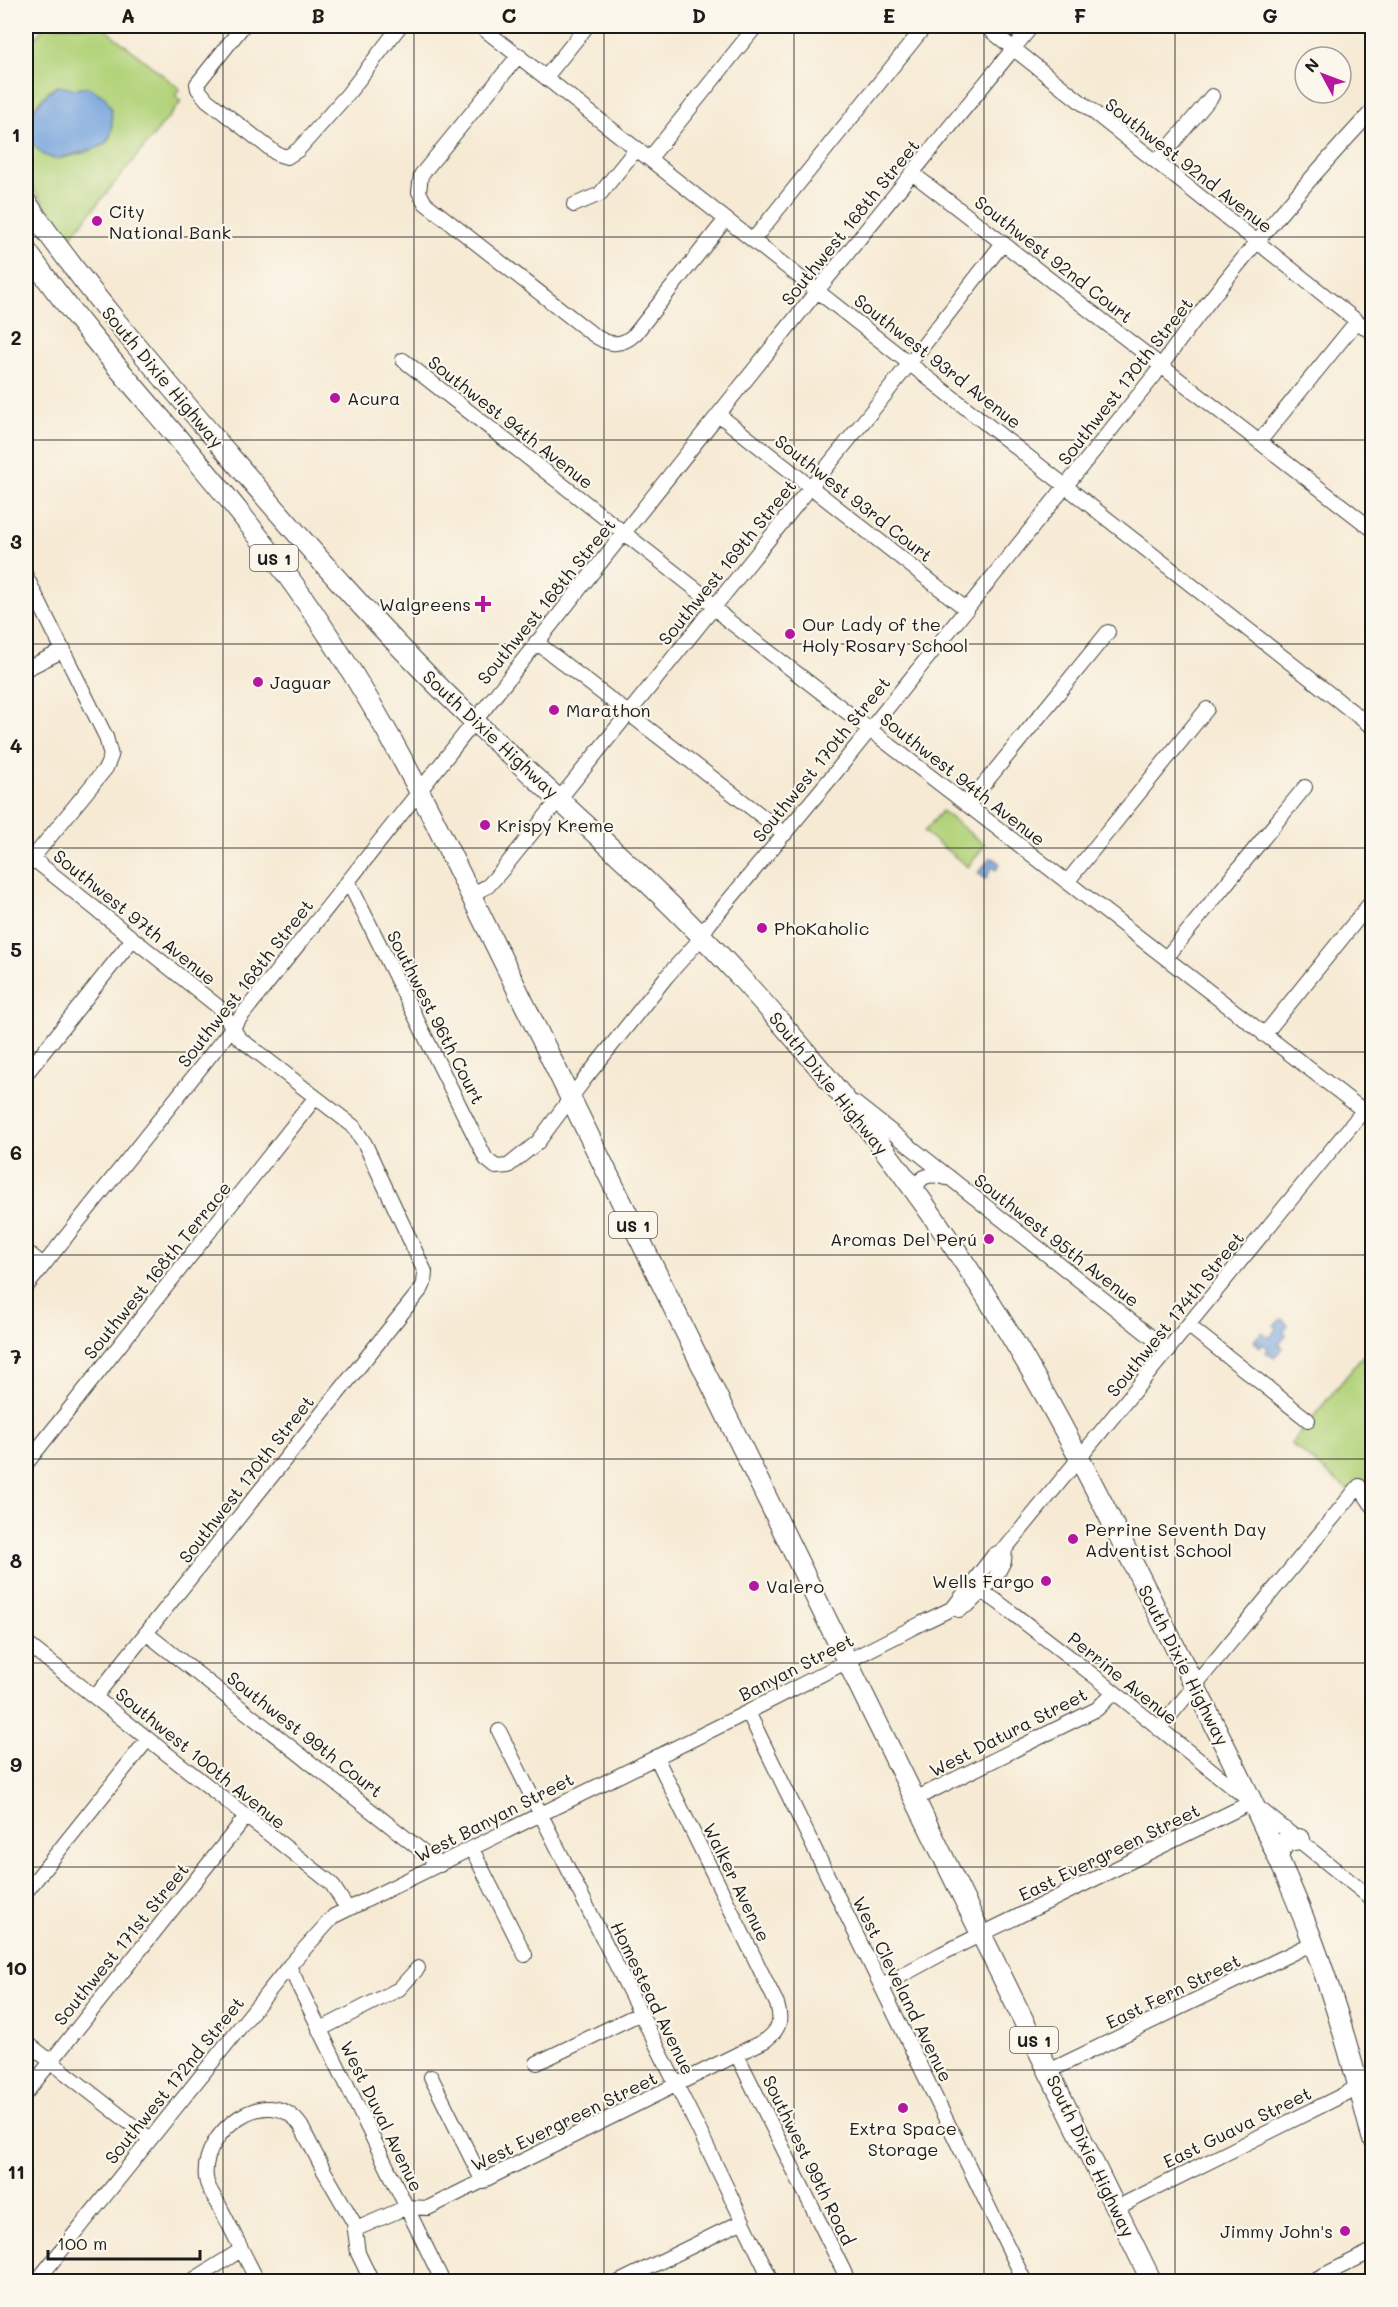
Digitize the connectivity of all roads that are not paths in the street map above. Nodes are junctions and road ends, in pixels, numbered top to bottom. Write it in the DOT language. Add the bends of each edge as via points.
graph roads {
  1 [pos="243,26"];
  2 [pos="400,26"];
  3 [pos="480,26"];
  4 [pos="587,26"];
  5 [pos="756,26"];
  6 [pos="925,26"];
  7 [pos="985,26"];
  8 [pos="1032,26"];
  9 [pos="1013,48"];
  10 [pos="519,55"];
  11 [pos="546,77"];
  12 [pos="1212,96"];
  13 [pos="1372,111"];
  14 [pos="1367,127"];
  15 [pos="637,148"];
  16 [pos="650,159"];
  17 [pos="1157,162"];
  18 [pos="912,173"];
  19 [pos="26,202"];
  20 [pos="574,205"];
  21 [pos="726,219"];
  22 [pos="753,240"];
  23 [pos="1258,242"];
  24 [pos="1003,243"];
  25 [pos="26,250"];
  26 [pos="818,291"];
  27 [pos="1357,321"];
  28 [pos="1372,333"];
  29 [pos="99,348"];
  30 [pos="137,348"];
  31 [pos="403,360"];
  32 [pos="910,363"];
  33 [pos="1161,366"];
  34 [pos="143,399"];
  35 [pos="183,401"];
  36 [pos="719,415"];
  37 [pos="1259,442"];
  38 [pos="1066,486"];
  39 [pos="811,487"];
  40 [pos="1372,529"];
  41 [pos="624,534"];
  42 [pos="302,540"];
  43 [pos="276,560"];
  44 [pos="26,576"];
  45 [pos="713,606"];
  46 [pos="966,609"];
  47 [pos="1108,632"];
  48 [pos="536,642"];
  49 [pos="64,650"];
  50 [pos="26,669"];
  51 [pos="1206,709"];
  52 [pos="629,714"];
  53 [pos="474,720"];
  54 [pos="1372,726"];
  55 [pos="870,728"];
  56 [pos="1305,787"];
  57 [pos="419,789"];
  58 [pos="559,799"];
  59 [pos="967,805"];
  60 [pos="785,834"];
  61 [pos="29,862"];
  62 [pos="348,881"];
  63 [pos="1067,882"];
  64 [pos="471,895"];
  65 [pos="1372,902"];
  66 [pos="702,936"];
  67 [pos="132,940"];
  68 [pos="1166,958"];
  69 [pos="233,1028"];
  70 [pos="1264,1035"];
  71 [pos="26,1074"];
  72 [pos="838,1090"];
  73 [pos="315,1098"];
  74 [pos="571,1099"];
  75 [pos="1368,1105"];
  76 [pos="496,1167"];
  77 [pos="951,1180"];
  78 [pos="915,1192"];
  79 [pos="26,1251"];
  80 [pos="43,1265"];
  81 [pos="424,1284"];
  82 [pos="26,1287"];
  83 [pos="1189,1326"];
  84 [pos="1169,1351"];
  85 [pos="1308,1420"];
  86 [pos="1079,1459"];
  87 [pos="26,1464"];
  88 [pos="1372,1505"];
  89 [pos="1005,1550"];
  90 [pos="977,1588"];
  91 [pos="146,1634"];
  92 [pos="26,1642"];
  93 [pos="847,1661"];
  94 [pos="1194,1687"];
  95 [pos="1114,1692"];
  96 [pos="95,1697"];
  97 [pos="748,1712"];
  98 [pos="1159,1729"];
  99 [pos="499,1731"];
  100 [pos="148,1739"];
  101 [pos="656,1756"];
  102 [pos="915,1799"];
  103 [pos="1252,1802"];
  104 [pos="542,1813"];
  105 [pos="245,1818"];
  106 [pos="1299,1839"];
  107 [pos="472,1849"];
  108 [pos="1277,1856"];
  109 [pos="440,1865"];
  110 [pos="26,1892"];
  111 [pos="1372,1899"];
  112 [pos="347,1908"];
  113 [pos="982,1935"];
  114 [pos="1313,1943"];
  115 [pos="525,1955"];
  116 [pos="289,1966"];
  117 [pos="418,1968"];
  118 [pos="882,1986"];
  119 [pos="641,2013"];
  120 [pos="780,2025"];
  121 [pos="319,2030"];
  122 [pos="26,2042"];
  123 [pos="738,2055"];
  124 [pos="51,2062"];
  125 [pos="537,2063"];
  126 [pos="1049,2071"];
  127 [pos="431,2077"];
  128 [pos="1365,2081"];
  129 [pos="676,2086"];
  130 [pos="26,2093"];
  131 [pos="1372,2137"];
  132 [pos="150,2139"];
  133 [pos="483,2182"];
  134 [pos="407,2207"];
  135 [pos="1116,2208"];
  136 [pos="743,2221"];
  137 [pos="356,2229"];
  138 [pos="241,2250"];
  139 [pos="1372,2251"];
  140 [pos="36,2282"];
  141 [pos="190,2282"];
  142 [pos="258,2282"];
  143 [pos="372,2282"];
  144 [pos="443,2282"];
  145 [pos="619,2282"];
  146 [pos="772,2282"];
  147 [pos="849,2282"];
  148 [pos="1025,2282"];
  149 [pos="1152,2282"];
  150 [pos="1310,2282"];
  1 -- 2 [label="street" via="198,89 277,154 290,156 347,95"];
  3 -- 10 [label="street, Southwest 93rd Avenue"];
  4 -- 11 [label="street"];
  5 -- 16 [label="street"];
  6 -- 22 [label="street"];
  7 -- 9 [label="street, Southwest 92nd Avenue"];
  8 -- 9 [label="street, Southwest 168th Street"];
  9 -- 17 [label="street, Southwest 92nd Avenue"];
  9 -- 18 [label="street, Southwest 168th Street"];
  10 -- 11 [label="street, Southwest 93rd Avenue"];
  10 -- 21 [label="street" via="423,172 418,187 425,203 608,343 622,343 635,334"];
  11 -- 15 [label="street, Southwest 93rd Avenue"];
  12 -- 17 [label="street"];
  13 -- 14 [label="street, Southwest 170th Street"];
  14 -- 23 [label="street, Southwest 170th Street" via="1331,154"];
  15 -- 16 [label="street, Southwest 93rd Avenue"];
  15 -- 20 [label="street" via="600,194"];
  16 -- 21 [label="street, Southwest 93rd Avenue"];
  17 -- 23 [label="street, Southwest 92nd Avenue"];
  18 -- 24 [label="street, Southwest 92nd Court"];
  18 -- 26 [label="street, Southwest 168th Street"];
  19 -- 30 [label="highway, South Dixie Highway / US 1"];
  21 -- 22 [label="street, Southwest 93rd Avenue"];
  22 -- 26 [label="street, Southwest 93rd Avenue"];
  23 -- 27 [label="street, Southwest 92nd Avenue"];
  23 -- 33 [label="street, Southwest 170th Street"];
  24 -- 32 [label="street, Southwest 169th Street"];
  24 -- 33 [label="street, Southwest 92nd Court"];
  25 -- 29 [label="highway, South Dixie Highway / US 1"];
  26 -- 32 [label="street, Southwest 93rd Avenue"];
  26 -- 36 [label="street, Southwest 168th Street"];
  27 -- 28 [label="street, Southwest 92nd Avenue"];
  27 -- 37 [label="street"];
  29 -- 30 [label="highway" via="113,353"];
  29 -- 34 [label="highway, South Dixie Highway / US 1"];
  30 -- 35 [label="highway, South Dixie Highway / US 1"];
  31 -- 41 [label="street, Southwest 94th Avenue"];
  32 -- 38 [label="street, Southwest 93rd Avenue"];
  32 -- 39 [label="street, Southwest 169th Street"];
  33 -- 37 [label="street, Southwest 92nd Court"];
  33 -- 38 [label="street, Southwest 170th Street"];
  34 -- 35 [label="highway" via="160,396"];
  34 -- 43 [label="highway, South Dixie Highway / US 1"];
  35 -- 42 [label="highway, South Dixie Highway / US 1"];
  36 -- 39 [label="street, Southwest 93rd Court"];
  36 -- 41 [label="street, Southwest 168th Street"];
  37 -- 40 [label="street, Southwest 92nd Court"];
  38 -- 46 [label="street, Southwest 170th Street"];
  38 -- 54 [label="street, Southwest 93rd Avenue"];
  39 -- 45 [label="street, Southwest 169th Street"];
  39 -- 46 [label="street, Southwest 93rd Court"];
  41 -- 45 [label="street, Southwest 94th Avenue"];
  41 -- 48 [label="street, Southwest 168th Street"];
  42 -- 43 [label="highway"];
  42 -- 53 [label="highway, South Dixie Highway / US 1" via="385,632"];
  43 -- 57 [label="highway, South Dixie Highway / US 1" via="354,673"];
  44 -- 49 [label="street"];
  45 -- 52 [label="street, Southwest 169th Street"];
  45 -- 55 [label="street, Southwest 94th Avenue"];
  46 -- 55 [label="street, Southwest 170th Street"];
  47 -- 59 [label="street"];
  48 -- 52 [label="street"];
  48 -- 53 [label="street, Southwest 168th Street"];
  49 -- 50 [label="street"];
  49 -- 61 [label="street" via="111,752 106,768"];
  51 -- 63 [label="street"];
  52 -- 58 [label="street, Southwest 169th Street"];
  52 -- 60 [label="street"];
  53 -- 57 [label="street, Southwest 168th Street"];
  53 -- 58 [label="highway, South Dixie Highway / US 1"];
  55 -- 59 [label="street, Southwest 94th Avenue"];
  55 -- 60 [label="street, Southwest 170th Street"];
  56 -- 68 [label="street"];
  57 -- 62 [label="street, Southwest 168th Street"];
  57 -- 64 [label="highway, South Dixie Highway / US 1"];
  58 -- 64 [label="street, Southwest 169th Street" via="492,883"];
  58 -- 66 [label="highway, South Dixie Highway / US 1"];
  59 -- 63 [label="street, Southwest 94th Avenue"];
  60 -- 66 [label="street, Southwest 170th Street"];
  61 -- 67 [label="street, Southwest 97th Avenue"];
  62 -- 69 [label="street, Southwest 168th Street"];
  62 -- 76 [label="street, Southwest 96th Court" via="483,1153"];
  63 -- 68 [label="street, Southwest 94th Avenue"];
  64 -- 74 [label="highway, South Dixie Highway / US 1"];
  65 -- 70 [label="street"];
  66 -- 72 [label="highway, South Dixie Highway / US 1"];
  66 -- 74 [label="street, Southwest 170th Street"];
  67 -- 69 [label="street, Southwest 97th Avenue" via="221,1009"];
  67 -- 71 [label="street"];
  68 -- 70 [label="street, Southwest 94th Avenue"];
  69 -- 73 [label="street, Southwest 97th Avenue" via="239,1038"];
  69 -- 80 [label="street, Southwest 168th Street"];
  70 -- 75 [label="street, Southwest 94th Avenue"];
  72 -- 77 [label="street, Southwest 95th Avenue"];
  72 -- 78 [label="highway, South Dixie Highway / US 1"];
  73 -- 81 [label="street, Southwest 97th Avenue" via="348,1121 361,1137 422,1261"];
  73 -- 87 [label="street, Southwest 168th Terrace"];
  74 -- 76 [label="street, Southwest 170th Street" via="538,1142 508,1166"];
  74 -- 93 [label="highway, South Dixie Highway / US 1"];
  75 -- 83 [label="street, Southwest 174th Street"];
  77 -- 78 [label="street, Southwest 95th Avenue" via="926,1175"];
  77 -- 84 [label="street, Southwest 95th Avenue"];
  78 -- 86 [label="highway, South Dixie Highway / US 1" via="1000,1319"];
  79 -- 80 [label="street"];
  80 -- 82 [label="street, Southwest 168th Street"];
  81 -- 91 [label="street, Southwest 170th Street"];
  83 -- 84 [label="street, Southwest 174th Street"];
  83 -- 85 [label="street"];
  84 -- 86 [label="street, Southwest 174th Street"];
  86 -- 89 [label="street, Southwest 174th Street"];
  86 -- 94 [label="highway, South Dixie Highway / US 1"];
  88 -- 94 [label="street" via="1359,1486"];
  89 -- 90 [label="street, Banyan Street" via="1000,1570"];
  90 -- 93 [label="street, Banyan Street" via="959,1610 952,1608"];
  90 -- 95 [label="street, Perrine Avenue"];
  91 -- 96 [label="street, Southwest 170th Street"];
  91 -- 109 [label="street, Southwest 99th Court"];
  92 -- 96 [label="street, Southwest 100th Avenue"];
  93 -- 97 [label="street, Banyan Street"];
  93 -- 102 [label="highway, South Dixie Highway / US 1"];
  94 -- 98 [label="street"];
  94 -- 103 [label="highway, South Dixie Highway / US 1"];
  95 -- 98 [label="street, Perrine Avenue"];
  95 -- 102 [label="street, West Datura Street" via="1097,1709"];
  96 -- 100 [label="street, Southwest 100th Avenue"];
  97 -- 101 [label="street, Banyan Street"];
  97 -- 118 [label="street, West Cleveland Avenue"];
  98 -- 103 [label="street, Perrine Avenue"];
  99 -- 104 [label="street, Homestead Avenue"];
  100 -- 105 [label="street, Southwest 100th Avenue"];
  100 -- 110 [label="street"];
  101 -- 104 [label="street, West Banyan Street"];
  101 -- 120 [label="street, Walker Avenue" via="777,2004"];
  102 -- 113 [label="highway, South Dixie Highway / US 1"];
  103 -- 106 [label="street"];
  103 -- 108 [label="highway, South Dixie Highway / US 1"];
  103 -- 113 [label="street, East Evergreen Street"];
  104 -- 107 [label="street, West Banyan Street"];
  104 -- 119 [label="street, Homestead Avenue"];
  105 -- 112 [label="street, Southwest 100th Avenue" via="331,1883"];
  105 -- 124 [label="street, Southwest 171st Street"];
  106 -- 108 [label="highway" via="1285,1842"];
  106 -- 111 [label="street"];
  107 -- 109 [label="street, West Banyan Street"];
  107 -- 115 [label="street"];
  108 -- 114 [label="highway, South Dixie Highway / US 1"];
  109 -- 112 [label="street, West Banyan Street"];
  112 -- 116 [label="street, Southwest 172nd Street" via="326,1922"];
  113 -- 118 [label="street"];
  113 -- 126 [label="highway, South Dixie Highway / US 1"];
  114 -- 126 [label="street, East Fern Street"];
  114 -- 128 [label="highway, South Dixie Highway / US 1"];
  116 -- 121 [label="street, West Duval Avenue"];
  116 -- 132 [label="street, Southwest 172nd Street"];
  117 -- 121 [label="street" via="399,1989"];
  118 -- 148 [label="street, West Cleveland Avenue"];
  119 -- 125 [label="street"];
  119 -- 129 [label="street, Homestead Avenue"];
  120 -- 123 [label="street, West Evergreen Street" via="766,2040"];
  121 -- 134 [label="street, West Duval Avenue"];
  122 -- 124 [label="street"];
  123 -- 129 [label="street, West Evergreen Street"];
  123 -- 147 [label="street, Southwest 99th Road"];
  124 -- 130 [label="street, Southwest 171st Street"];
  124 -- 132 [label="street"];
  126 -- 135 [label="highway, South Dixie Highway / US 1"];
  127 -- 133 [label="street"];
  128 -- 131 [label="highway, South Dixie Highway / US 1"];
  128 -- 135 [label="street, East Guava Street"];
  129 -- 133 [label="street, West Evergreen Street"];
  129 -- 136 [label="street, Homestead Avenue"];
  132 -- 140 [label="street, Southwest 172nd Street"];
  133 -- 134 [label="street, West Evergreen Street" via="428,2208"];
  134 -- 137 [label="street, West Evergreen Street"];
  134 -- 144 [label="street, West Duval Avenue"];
  135 -- 149 [label="highway, South Dixie Highway / US 1"];
  136 -- 145 [label="street"];
  136 -- 146 [label="street, Homestead Avenue"];
  137 -- 138 [label="street" via="297,2120 283,2111 255,2110 224,2128 212,2144 206,2164 208,2188"];
  137 -- 143 [label="street" via="358,2253"];
  138 -- 141 [label="street"];
  138 -- 142 [label="street"];
  139 -- 150 [label="street"];
}
